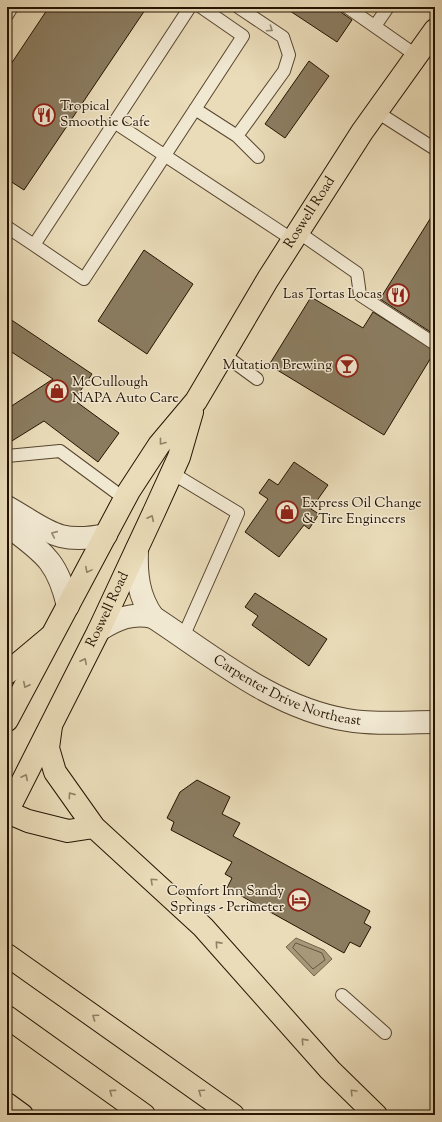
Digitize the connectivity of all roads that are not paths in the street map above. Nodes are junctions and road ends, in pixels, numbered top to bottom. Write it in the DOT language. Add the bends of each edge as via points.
graph roads {
  1 [pos="12,7"];
  2 [pos="190,7"];
  3 [pos="201,7"];
  4 [pos="238,7"];
  5 [pos="347,7"];
  6 [pos="388,7"];
  7 [pos="7,15"];
  8 [pos="375,26"];
  9 [pos="435,30"];
  10 [pos="417,56"];
  11 [pos="195,109"];
  12 [pos="377,112"];
  13 [pos="114,122"];
  14 [pos="237,136"];
  15 [pos="435,149"];
  16 [pos="165,156"];
  17 [pos="258,157"];
  18 [pos="7,227"];
  19 [pos="295,236"];
  20 [pos="34,245"];
  21 [pos="435,344"];
  22 [pos="223,354"];
  23 [pos="257,379"];
  24 [pos="196,401"];
  25 [pos="7,456"];
  26 [pos="172,473"];
  27 [pos="125,499"];
  28 [pos="7,507"];
  29 [pos="7,525"];
  30 [pos="106,535"];
  31 [pos="136,549"];
  32 [pos="68,606"];
  33 [pos="153,617"];
  34 [pos="99,630"];
  35 [pos="50,637"];
  36 [pos="184,637"];
  37 [pos="7,673"];
  38 [pos="7,720"];
  39 [pos="435,722"];
  40 [pos="51,726"];
  41 [pos="7,812"];
  42 [pos="94,827"];
  43 [pos="7,954"];
  44 [pos="342,995"];
  45 [pos="7,1017"];
  46 [pos="385,1033"];
  47 [pos="7,1104"];
  48 [pos="22,1115"];
  49 [pos="144,1115"];
  50 [pos="233,1115"];
  51 [pos="376,1115"];
  1 -- 7 [label="lane"];
  2 -- 13 [label="lane"];
  3 -- 11 [label="lane" via="243,36"];
  4 -- 14 [label="lane, one-way" via="283,37 289,55 284,71"];
  5 -- 8 [label="lane"];
  6 -- 8 [label="lane"];
  8 -- 10 [label="lane"];
  9 -- 10 [label="main road, Roswell Road"];
  10 -- 12 [label="main road, Roswell Road"];
  11 -- 14 [label="lane"];
  11 -- 16 [label="lane"];
  12 -- 15 [label="lane"];
  12 -- 19 [label="main road, Roswell Road"];
  13 -- 16 [label="lane"];
  13 -- 20 [label="lane"];
  14 -- 17 [label="lane"];
  16 -- 19 [label="lane"];
  16 -- 20 [label="lane" via="84,279"];
  18 -- 20 [label="lane"];
  19 -- 21 [label="lane" via="357,273 360,295"];
  19 -- 22 [label="main road, Roswell Road"];
  22 -- 23 [label="lane"];
  22 -- 24 [label="main road, Roswell Road"];
  24 -- 26 [label="main road, Roswell Road"];
  24 -- 27 [label="main road, Roswell Road, one-way" via="159,446"];
  25 -- 27 [label="lane" via="60,451"];
  31 -- 26 [label="main road, Roswell Road, one-way"];
  26 -- 36 [label="lane" via="238,512"];
  27 -- 30 [label="main road, Roswell Road"];
  30 -- 28 [label="street, one-way" via="89,539 64,538"];
  29 -- 32 [label="street" via="50,561 58,574"];
  30 -- 32 [label="main road, Roswell Road, one-way"];
  31 -- 33 [label="street, Carpenter Drive Northeast" via="138,584 146,607"];
  31 -- 34 [label="main road, Roswell Road"];
  32 -- 35 [label="main road, Roswell Road"];
  33 -- 34 [label="street, Carpenter Drive Northeast" via="143,614 122,617"];
  33 -- 36 [label="street, Carpenter Drive Northeast"];
  40 -- 34 [label="main road, Roswell Road, one-way"];
  35 -- 37 [label="main road"];
  35 -- 38 [label="main road, Roswell Road, one-way"];
  36 -- 39 [label="street, Carpenter Drive Northeast" via="257,685 308,711 371,723"];
  41 -- 40 [label="main road, Roswell Road, one-way"];
  42 -- 40 [label="main road, one-way" via="55,772 48,748"];
  41 -- 42 [label="main road" via="28,821 68,831"];
  51 -- 42 [label="main road, one-way" via="330,1070 202,926"];
  50 -- 43 [label="main road, one-way"];
  44 -- 46 [label="lane"];
  49 -- 45 [label="main road, one-way"];
  47 -- 48 [label="main road"];
}
